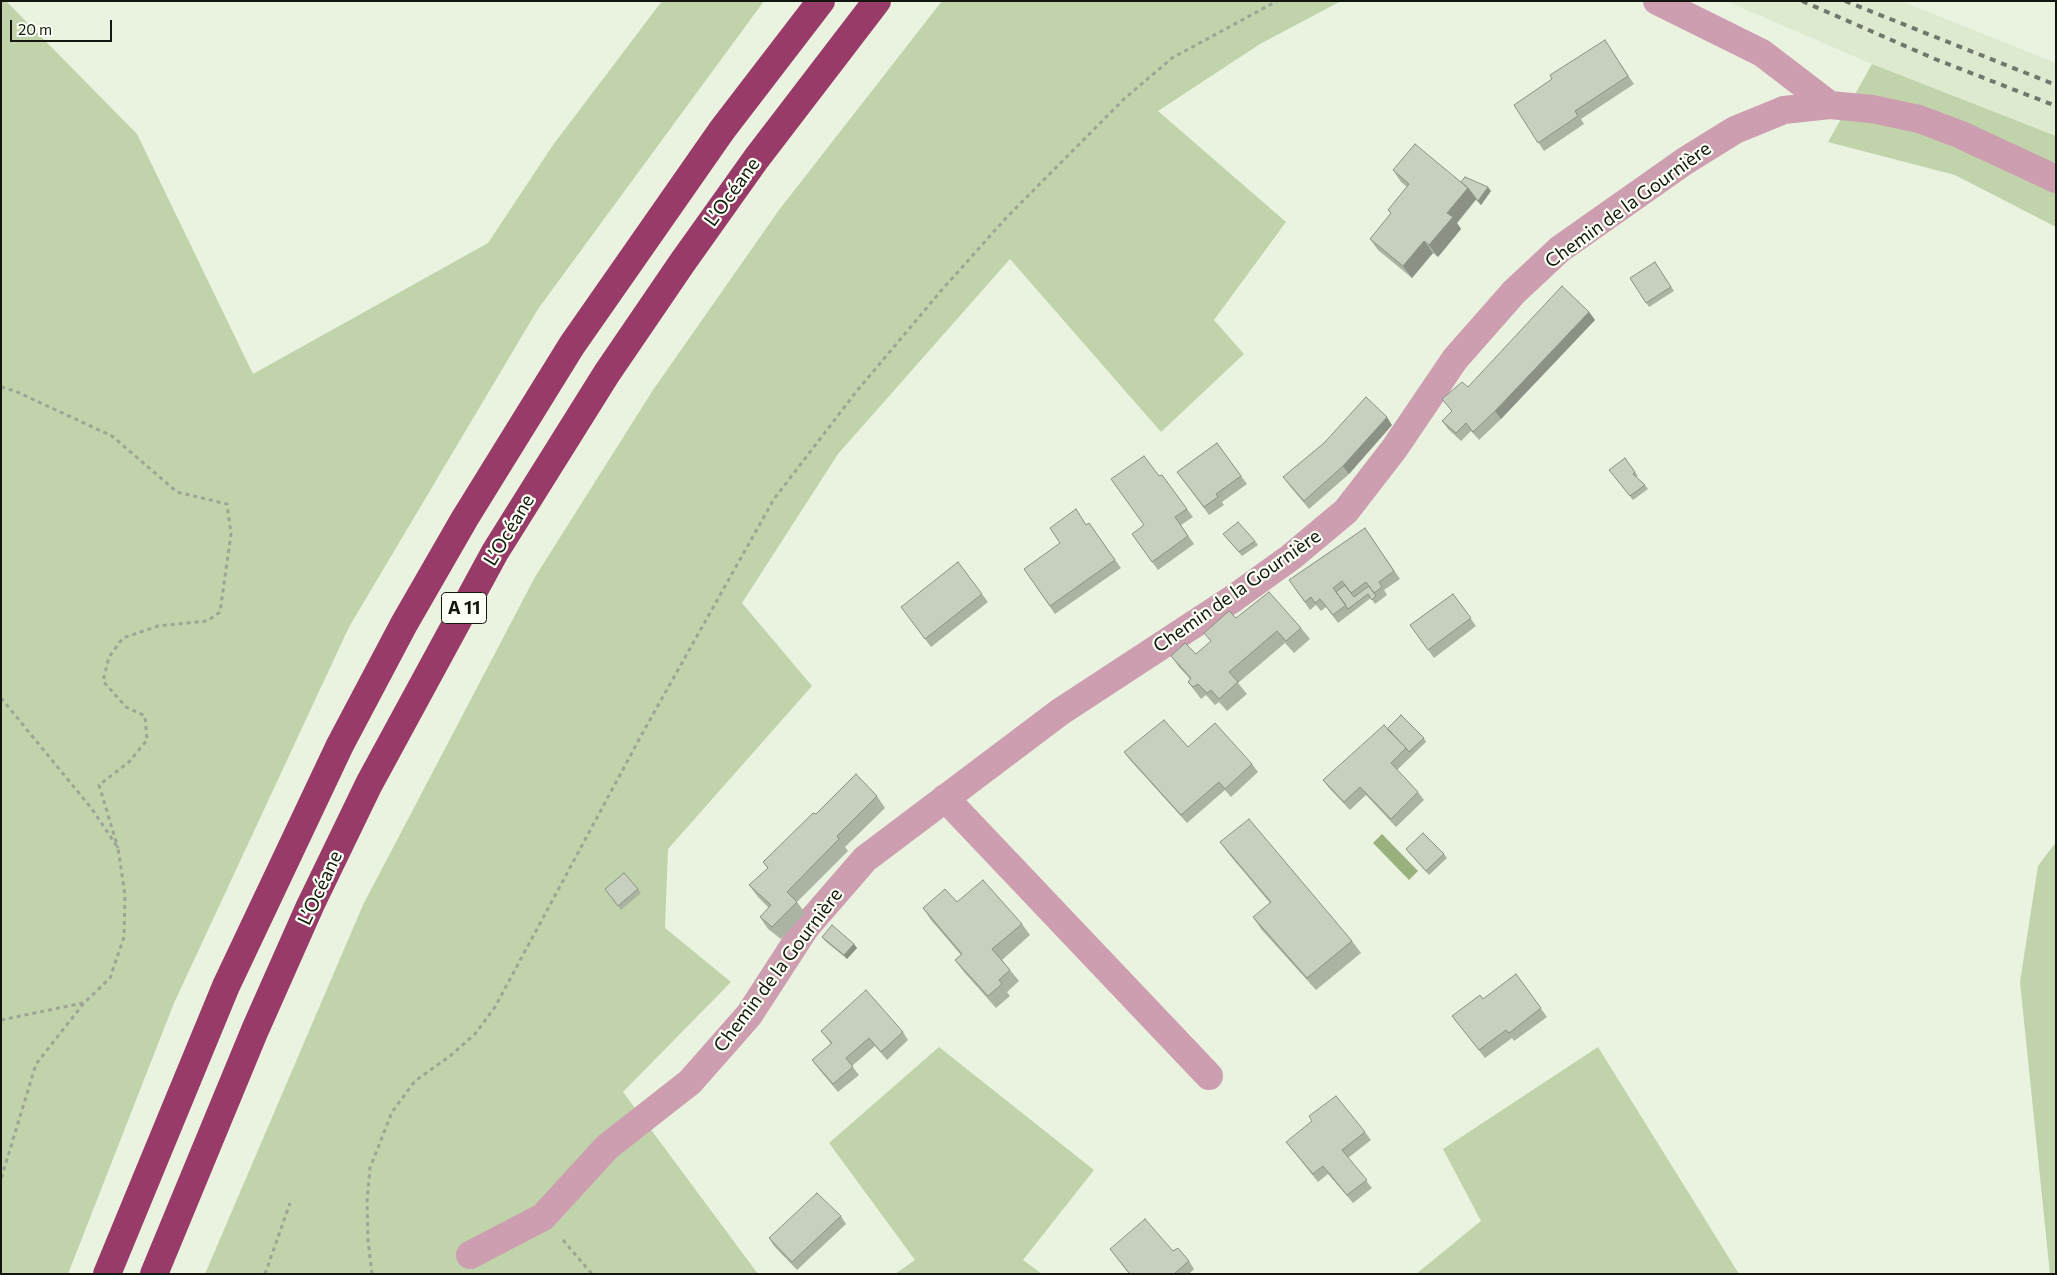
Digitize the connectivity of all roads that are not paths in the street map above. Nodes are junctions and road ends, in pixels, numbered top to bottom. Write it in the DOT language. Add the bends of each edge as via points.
graph roads {
  1 [pos="821,1"];
  2 [pos="877,1"];
  3 [pos="1657,1"];
  4 [pos="1830,105"];
  5 [pos="2056,179"];
  6 [pos="945,798"];
  7 [pos="1209,1076"];
  8 [pos="470,1254"];
  9 [pos="107,1274"];
  10 [pos="154,1274"];
  1 -- 9 [label="highway, A 11" via="722,130 572,345 465,518 409,616 340,746 230,977"];
  2 -- 10 [label="highway, L’Océane / A 11" via="756,159 682,263 607,372 495,552 370,784 310,906 247,1047"];
  3 -- 4 [label="street" via="1762,54"];
  4 -- 5 [label="street, Chemin de la Gournière" via="1872,109 1919,119"];
  4 -- 6 [label="street, Chemin de la Gournière" via="1784,110 1735,130 1560,249 1514,292 1455,359 1394,449 1346,511 1248,588 1060,712"];
  6 -- 7 [label="street"];
  6 -- 8 [label="street, Chemin de la Gournière" via="865,860 806,927 749,1015 690,1082 608,1147 544,1217"];
}
